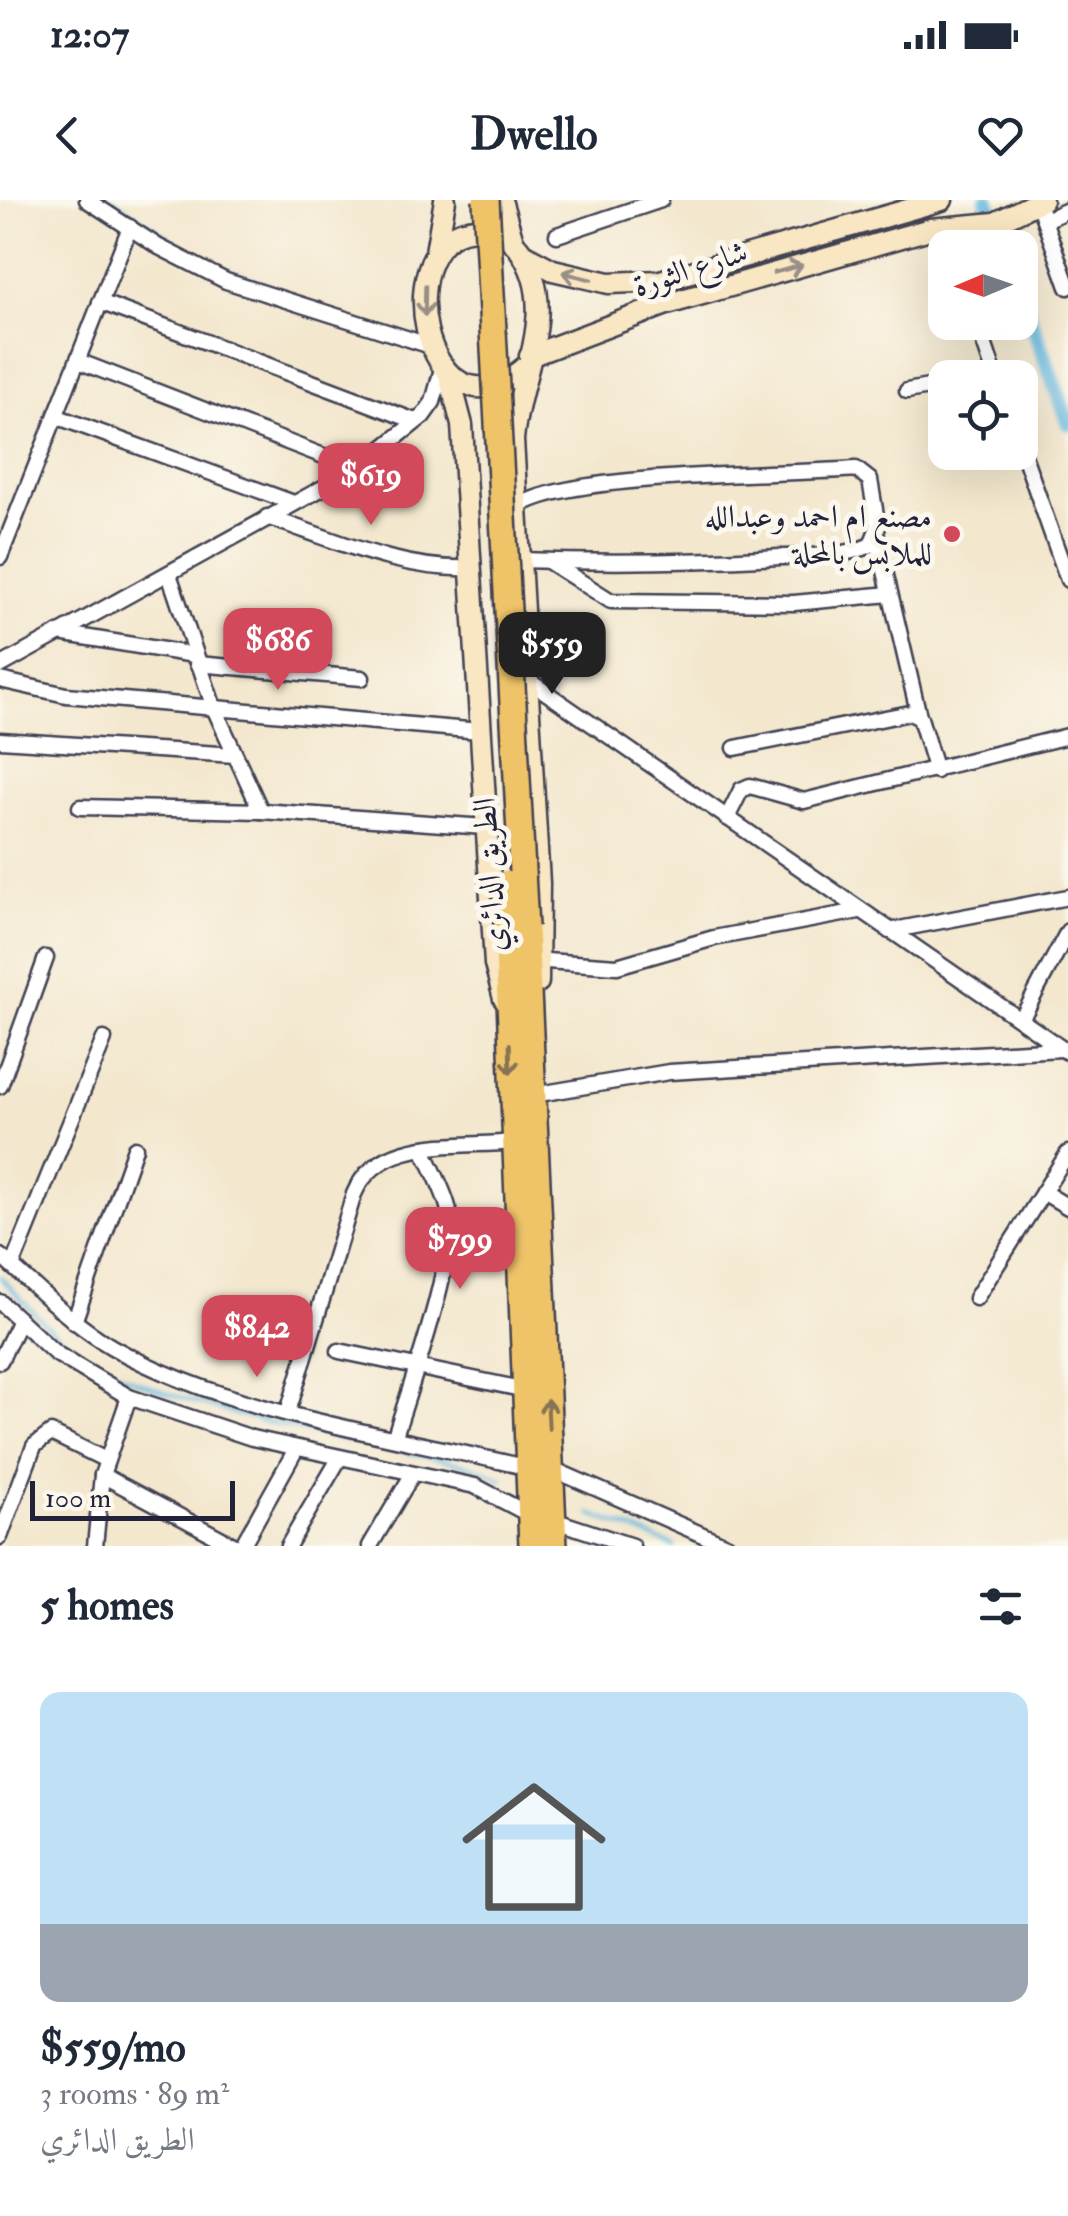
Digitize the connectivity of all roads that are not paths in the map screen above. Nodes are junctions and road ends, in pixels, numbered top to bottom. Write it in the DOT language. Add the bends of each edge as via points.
graph roads {
  1 [pos="87,200"];
  2 [pos="444,200"];
  3 [pos="472,200"];
  4 [pos="486,200"];
  5 [pos="501,200"];
  6 [pos="660,200"];
  7 [pos="935,201"];
  8 [pos="1037,209"];
  9 [pos="1068,210"];
  10 [pos="130,228"];
  11 [pos="961,230"];
  12 [pos="556,235"];
  13 [pos="928,242"];
  14 [pos="518,247"];
  15 [pos="436,253"];
  16 [pos="1068,284"];
  17 [pos="100,302"];
  18 [pos="431,346"];
  19 [pos="78,361"];
  20 [pos="528,361"];
  21 [pos="446,372"];
  22 [pos="928,387"];
  23 [pos="908,391"];
  24 [pos="58,416"];
  25 [pos="415,420"];
  26 [pos="357,469"];
  27 [pos="1029,470"];
  28 [pos="291,502"];
  29 [pos="516,509"];
  30 [pos="267,517"];
  31 [pos="877,537"];
  32 [pos="0,557"];
  33 [pos="519,560"];
  34 [pos="548,561"];
  35 [pos="471,568"];
  36 [pos="169,574"];
  37 [pos="1068,580"];
  38 [pos="890,594"];
  39 [pos="59,634"];
  40 [pos="196,660"];
  41 [pos="0,666"];
  42 [pos="362,678"];
  43 [pos="525,678"];
  44 [pos="0,680"];
  45 [pos="214,708"];
  46 [pos="919,716"];
  47 [pos="480,731"];
  48 [pos="1068,736"];
  49 [pos="0,740"];
  50 [pos="735,748"];
  51 [pos="236,755"];
  52 [pos="936,771"];
  53 [pos="80,807"];
  54 [pos="261,811"];
  55 [pos="727,818"];
  56 [pos="485,826"];
  57 [pos="1068,897"];
  58 [pos="859,911"];
  59 [pos="516,926"];
  60 [pos="889,931"];
  61 [pos="1068,931"];
  62 [pos="46,958"];
  63 [pos="533,960"];
  64 [pos="519,1014"];
  65 [pos="1020,1020"];
  66 [pos="104,1039"];
  67 [pos="1066,1051"];
  68 [pos="0,1086"];
  69 [pos="533,1095"];
  70 [pos="513,1142"];
  71 [pos="134,1148"];
  72 [pos="423,1149"];
  73 [pos="1068,1153"];
  74 [pos="1042,1192"];
  75 [pos="1068,1207"];
  76 [pos="0,1256"];
  77 [pos="12,1266"];
  78 [pos="976,1298"];
  79 [pos="0,1302"];
  80 [pos="20,1320"];
  81 [pos="74,1322"];
  82 [pos="339,1351"];
  83 [pos="0,1361"];
  84 [pos="416,1367"];
  85 [pos="526,1390"];
  86 [pos="129,1396"];
  87 [pos="288,1412"];
  88 [pos="394,1436"];
  89 [pos="296,1449"];
  90 [pos="104,1458"];
  91 [pos="339,1459"];
  92 [pos="540,1468"];
  93 [pos="102,1474"];
  94 [pos="412,1476"];
  95 [pos="542,1517"];
  96 [pos="0,1537"];
  97 [pos="94,1546"];
  98 [pos="239,1546"];
  99 [pos="288,1546"];
  100 [pos="370,1546"];
  101 [pos="532,1546"];
  102 [pos="554,1546"];
  103 [pos="632,1546"];
  104 [pos="728,1546"];
  1 -- 10 [label="street"];
  2 -- 15 [label="street"];
  3 -- 59 [label="highway, الطريق الدائري, bridge"];
  4 -- 59 [label="highway, الطريق الدائري, bridge"];
  5 -- 14 [label="street"];
  6 -- 12 [label="street"];
  7 -- 14 [label="street, شارع الثورة, one-way" via="660,281 609,283 552,270"];
  8 -- 9 [label="street"];
  8 -- 11 [label="street, شارع الثورة"];
  8 -- 16 [label="street"];
  10 -- 17 [label="street"];
  10 -- 18 [label="street" via="226,281"];
  20 -- 13 [label="street, شارع الثورة, one-way" via="664,305"];
  14 -- 15 [label="street" via="486,229 471,229"];
  14 -- 20 [label="street" via="539,302"];
  15 -- 18 [label="street, one-way" via="424,299"];
  17 -- 19 [label="street"];
  17 -- 25 [label="street"];
  18 -- 21 [label="street"];
  19 -- 24 [label="street"];
  19 -- 26 [label="street"];
  20 -- 21 [label="street" via="488,385"];
  20 -- 29 [label="street" via="514,427"];
  21 -- 25 [label="street" via="433,402"];
  21 -- 35 [label="street" via="462,425"];
  22 -- 23 [label="street"];
  24 -- 28 [label="street"];
  24 -- 32 [label="street"];
  25 -- 26 [label="street"];
  26 -- 28 [label="street"];
  27 -- 37 [label="street"];
  28 -- 30 [label="street"];
  29 -- 31 [label="street" via="530,498 575,489 856,469 870,480"];
  29 -- 33 [label="street"];
  30 -- 35 [label="street" via="404,562"];
  30 -- 36 [label="street"];
  31 -- 34 [label="street" via="861,550 804,556"];
  31 -- 38 [label="street"];
  33 -- 34 [label="street"];
  33 -- 43 [label="street"];
  34 -- 38 [label="street" via="611,602 794,603"];
  35 -- 47 [label="street"];
  36 -- 39 [label="street"];
  36 -- 40 [label="street"];
  38 -- 46 [label="street"];
  39 -- 40 [label="street"];
  39 -- 41 [label="street"];
  40 -- 42 [label="street"];
  40 -- 45 [label="street"];
  43 -- 55 [label="street"];
  43 -- 63 [label="street" via="539,883"];
  44 -- 45 [label="street" via="66,695"];
  45 -- 47 [label="street"];
  45 -- 51 [label="street"];
  46 -- 50 [label="street"];
  46 -- 52 [label="street"];
  47 -- 56 [label="street"];
  48 -- 52 [label="street"];
  49 -- 51 [label="street"];
  51 -- 54 [label="street"];
  52 -- 55 [label="street" via="804,802 750,786"];
  53 -- 54 [label="street"];
  54 -- 56 [label="street"];
  55 -- 58 [label="street"];
  56 -- 64 [label="street" via="495,964"];
  57 -- 60 [label="street"];
  58 -- 60 [label="street"];
  58 -- 63 [label="street" via="714,938 638,963"];
  59 -- 63 [label="highway, الطريق الدائري"];
  59 -- 64 [label="highway, الطريق الدائري"];
  60 -- 65 [label="street"];
  61 -- 65 [label="street"];
  62 -- 68 [label="street"];
  63 -- 64 [label="highway, الطريق الدائري"];
  64 -- 69 [label="highway, الطريق الدائري"];
  64 -- 70 [label="highway, الطريق الدائري, one-way"];
  65 -- 67 [label="street"];
  66 -- 77 [label="street"];
  67 -- 69 [label="street" via="670,1072"];
  92 -- 69 [label="highway, الطريق الدائري, one-way"];
  70 -- 72 [label="street"];
  70 -- 85 [label="highway, الطريق الدائري"];
  71 -- 81 [label="street"];
  72 -- 84 [label="street" via="448,1208 448,1232"];
  72 -- 87 [label="street" via="388,1156 361,1178"];
  73 -- 74 [label="street"];
  74 -- 75 [label="street"];
  74 -- 78 [label="street"];
  76 -- 77 [label="street"];
  77 -- 81 [label="street"];
  79 -- 80 [label="street"];
  80 -- 83 [label="street"];
  80 -- 86 [label="street" via="55,1354"];
  81 -- 87 [label="street" via="160,1368"];
  82 -- 84 [label="street"];
  84 -- 85 [label="street"];
  84 -- 88 [label="street"];
  85 -- 92 [label="highway, الطريق الدائري"];
  86 -- 89 [label="street"];
  86 -- 90 [label="street"];
  87 -- 88 [label="street"];
  88 -- 92 [label="street"];
  89 -- 91 [label="street"];
  89 -- 98 [label="street"];
  90 -- 93 [label="street"];
  90 -- 96 [label="street" via="51,1433 42,1436"];
  91 -- 94 [label="street"];
  91 -- 99 [label="street"];
  92 -- 95 [label="highway, الطريق الدائري"];
  92 -- 104 [label="street"];
  93 -- 97 [label="street"];
  93 -- 98 [label="street"];
  94 -- 95 [label="street" via="475,1486"];
  94 -- 100 [label="street"];
  95 -- 101 [label="highway, الطريق الدائري"];
  95 -- 102 [label="highway, الطريق الدائري"];
  95 -- 103 [label="street"];
}
